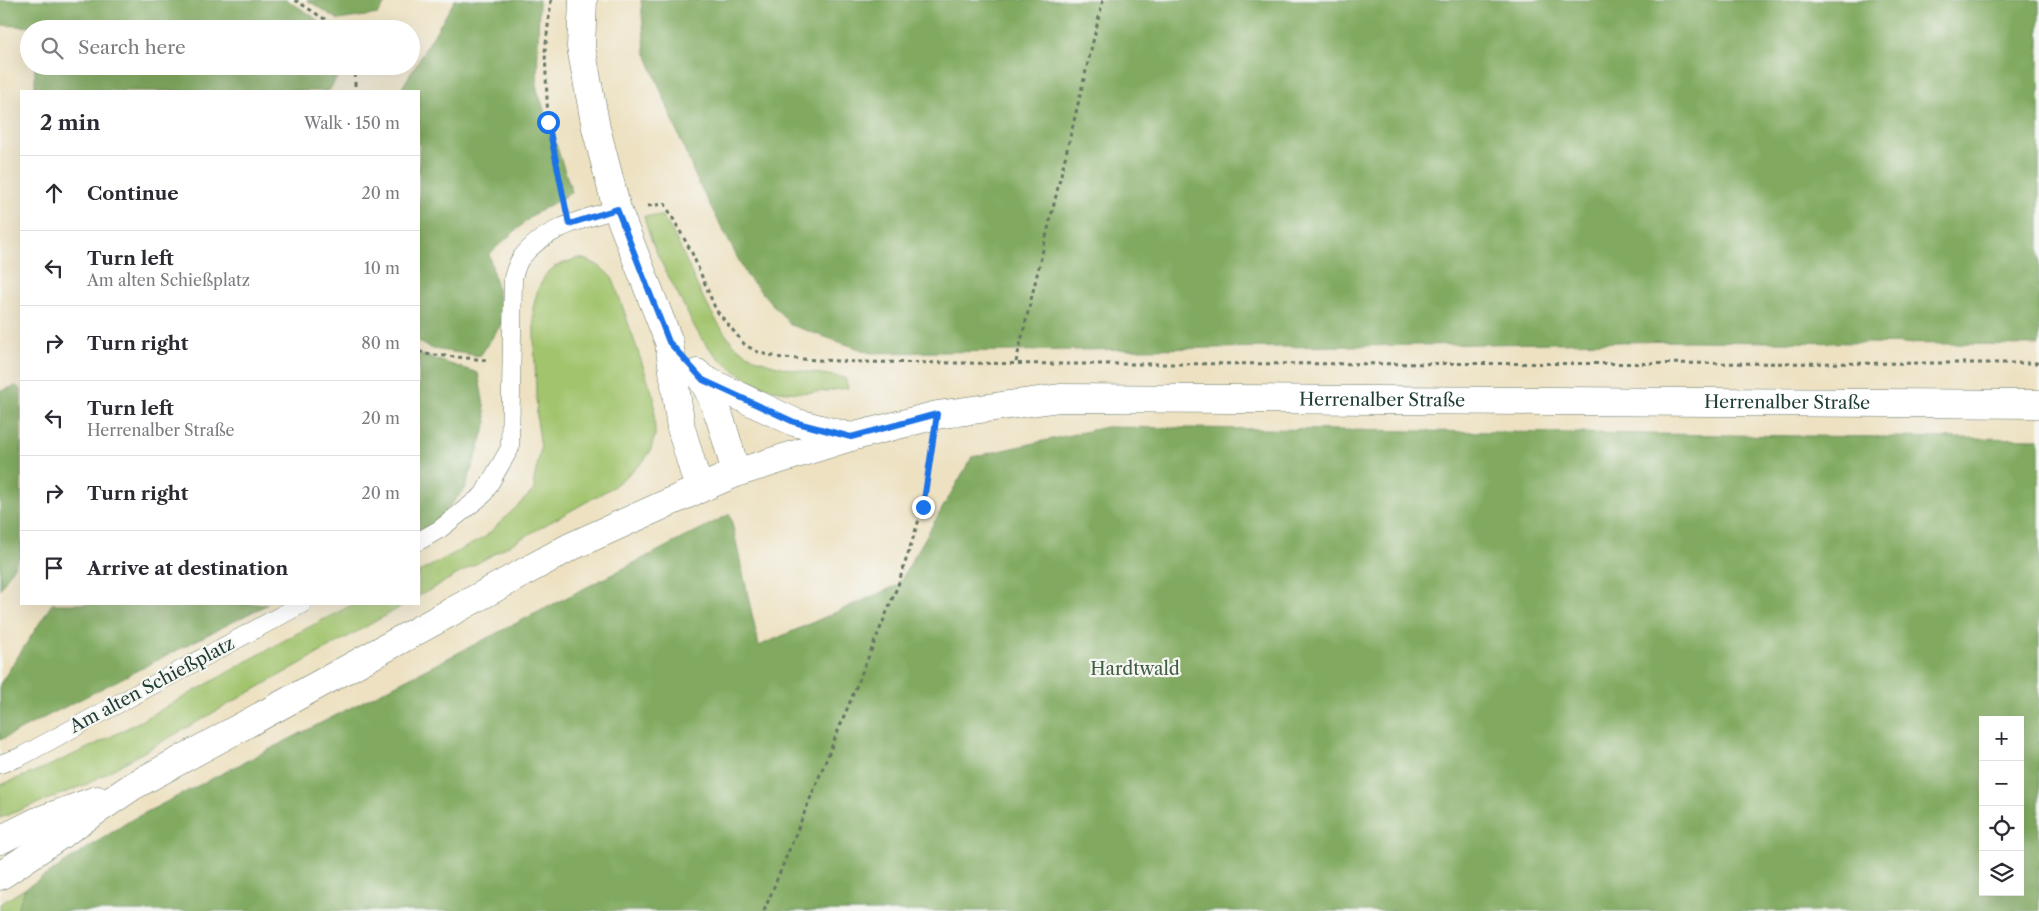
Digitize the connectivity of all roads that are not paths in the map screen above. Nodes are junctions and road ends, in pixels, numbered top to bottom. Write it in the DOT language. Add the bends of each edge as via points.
graph roads {
  1 [pos="583,0"];
  2 [pos="617,209"];
  3 [pos="669,342"];
  4 [pos="703,380"];
  5 [pos="2039,404"];
  6 [pos="851,437"];
  7 [pos="736,473"];
  8 [pos="698,489"];
  9 [pos="420,540"];
  10 [pos="300,605"];
  11 [pos="0,764"];
  12 [pos="134,786"];
  13 [pos="0,840"];
  14 [pos="0,876"];
  1 -- 2 [label="main road" via="580,47"];
  2 -- 3 [label="main road"];
  2 -- 9 [label="lane" via="569,224 540,239 521,257 512,278 510,448 483,495"];
  3 -- 4 [label="main road"];
  3 -- 8 [label="main road" via="681,428"];
  4 -- 6 [label="main road" via="794,422"];
  4 -- 7 [label="main road" via="724,429"];
  5 -- 6 [label="main road, Herrenalber Straße" via="1060,398 937,414"];
  6 -- 7 [label="main road, Herrenalber Straße"];
  7 -- 8 [label="main road, Herrenalber Straße"];
  8 -- 12 [label="main road, Herrenalber Straße" via="570,547"];
  10 -- 11 [label="lane, Am alten Schießplatz" via="20,757"];
  12 -- 13 [label="main road" via="38,821"];
  12 -- 14 [label="main road"];
}
